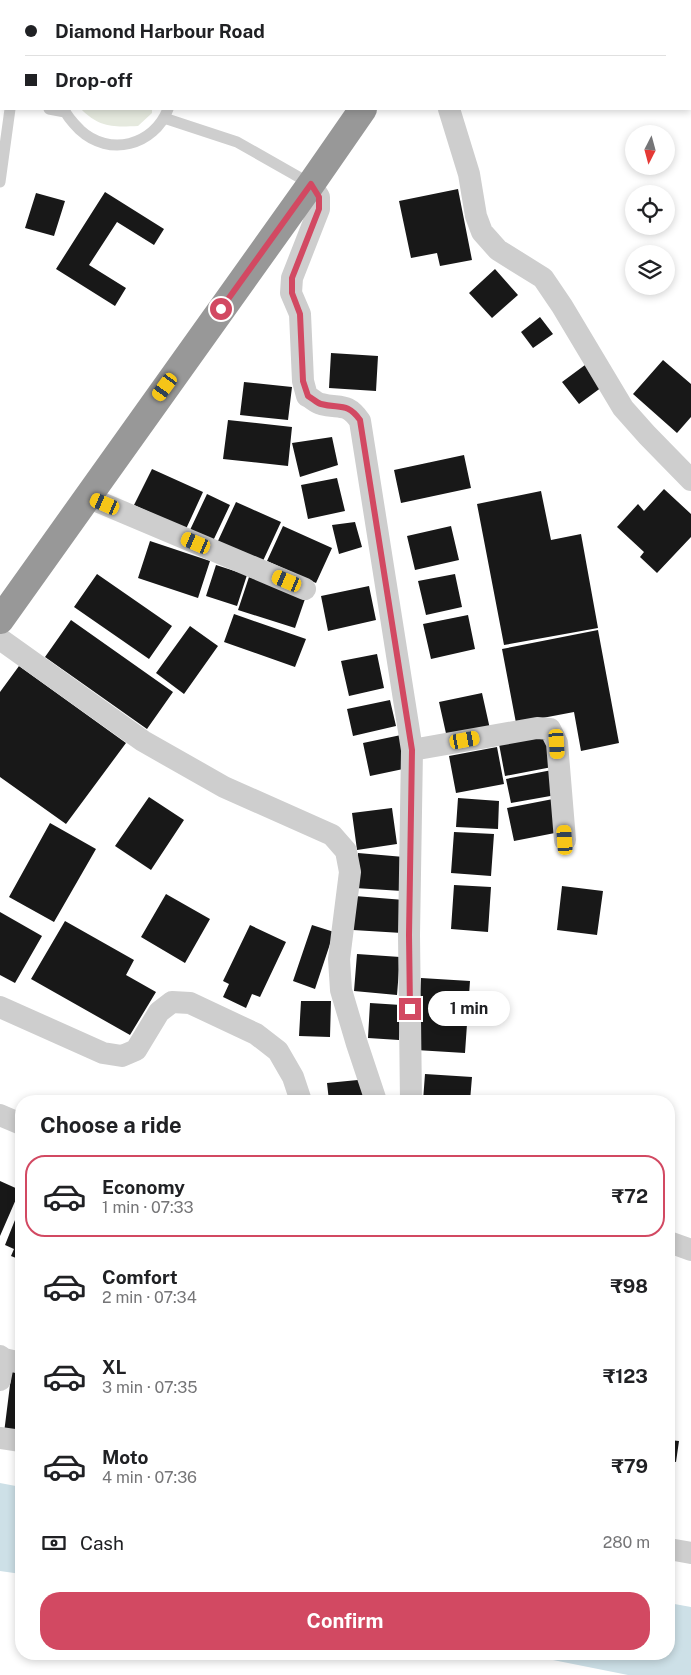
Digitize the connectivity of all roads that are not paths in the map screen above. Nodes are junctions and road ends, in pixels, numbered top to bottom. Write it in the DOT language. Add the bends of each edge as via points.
graph roads {
  1 [pos="10,110"];
  2 [pos="361,110"];
  3 [pos="449,110"];
  4 [pos="65,111"];
  5 [pos="166,114"];
  6 [pos="0,182"];
  7 [pos="311,184"];
  8 [pos="691,480"];
  9 [pos="87,497"];
  10 [pos="305,589"];
  11 [pos="0,620"];
  12 [pos="0,639"];
  13 [pos="412,750"];
  14 [pos="565,840"];
  15 [pos="0,1007"];
  16 [pos="299,1095"];
  17 [pos="374,1095"];
  18 [pos="411,1095"];
  19 [pos="0,1114"];
  20 [pos="15,1121"];
  21 [pos="675,1244"];
  22 [pos="691,1250"];
  23 [pos="0,1438"];
  24 [pos="15,1440"];
  25 [pos="675,1550"];
  26 [pos="691,1553"];
  1 -- 6 [label="lane"];
  2 -- 7 [label="highway"];
  3 -- 8 [label="street" via="482,232 498,250 543,278 623,408"];
  4 -- 5 [label="lane" via="86,136 115,146 134,143 150,134"];
  5 -- 7 [label="lane" via="237,142"];
  7 -- 9 [label="highway"];
  7 -- 13 [label="street" via="319,197 319,209 292,278 292,293 300,314 303,381 308,396 320,404 354,411 360,420"];
  9 -- 10 [label="street"];
  9 -- 11 [label="highway"];
  12 -- 17 [label="street" via="143,742 224,787 332,835 346,850 350,872 339,959 342,990"];
  13 -- 14 [label="street" via="537,728 550,729 557,744"];
  13 -- 18 [label="street"];
  15 -- 16 [label="street" via="103,1053 122,1056 136,1050 159,1012 172,1002 190,1002 256,1034 278,1051"];
  19 -- 20 [label="street"];
  21 -- 22 [label="street"];
  23 -- 24 [label="street"];
  25 -- 26 [label="street"];
}
